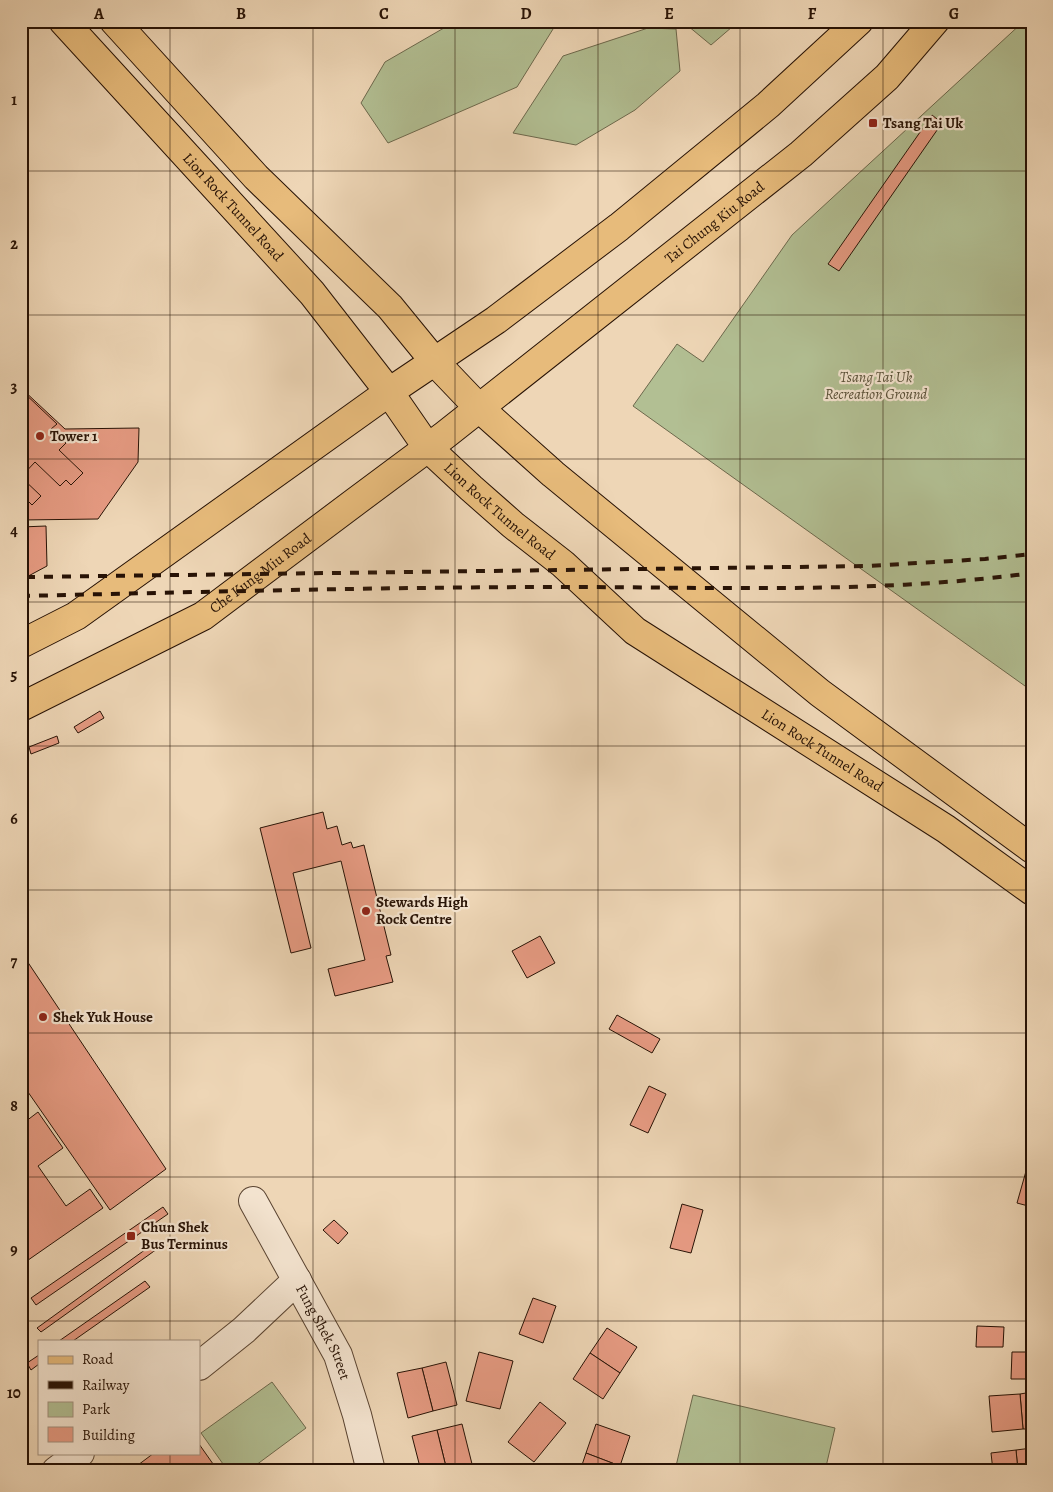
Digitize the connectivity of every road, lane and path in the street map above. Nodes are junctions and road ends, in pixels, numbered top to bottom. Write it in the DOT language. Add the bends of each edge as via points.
graph roads {
  1 [pos="63,21"];
  2 [pos="114,21"];
  3 [pos="859,21"];
  4 [pos="935,21"];
  5 [pos="435,362"];
  6 [pos="389,392"];
  7 [pos="478,407"];
  8 [pos="427,447"];
  9 [pos="21,644"];
  10 [pos="21,707"];
  11 [pos="1032,849"];
  12 [pos="1032,891"];
  13 [pos="253,1202"];
  14 [pos="298,1280"];
  15 [pos="200,1365"];
  16 [pos="79,1454"];
  17 [pos="56,1471"];
  18 [pos="371,1471"];
  1 -- 6 [label="main road, Lion Rock Tunnel Road" via="312,293"];
  2 -- 5 [label="main road" via="256,177 390,307"];
  3 -- 5 [label="main road" via="768,105 619,227"];
  4 -- 7 [label="main road, Tai Chung Kiu Road" via="887,76 801,154"];
  5 -- 6 [label="main road"];
  5 -- 7 [label="main road"];
  6 -- 8 [label="main road, Lion Rock Tunnel Road"];
  6 -- 9 [label="main road" via="76,616"];
  7 -- 8 [label="main road, Che Kung Miu Road"];
  7 -- 11 [label="main road" via="553,474 820,693"];
  8 -- 10 [label="main road, Che Kung Miu Road" via="203,616"];
  8 -- 12 [label="main road, Lion Rock Tunnel Road" via="635,631 946,829"];
  13 -- 14 [label="street, Fung Shek Street"];
  14 -- 15 [label="street"];
  14 -- 18 [label="street, Fung Shek Street" via="338,1355 358,1415"];
  16 -- 17 [label="street"];
}
